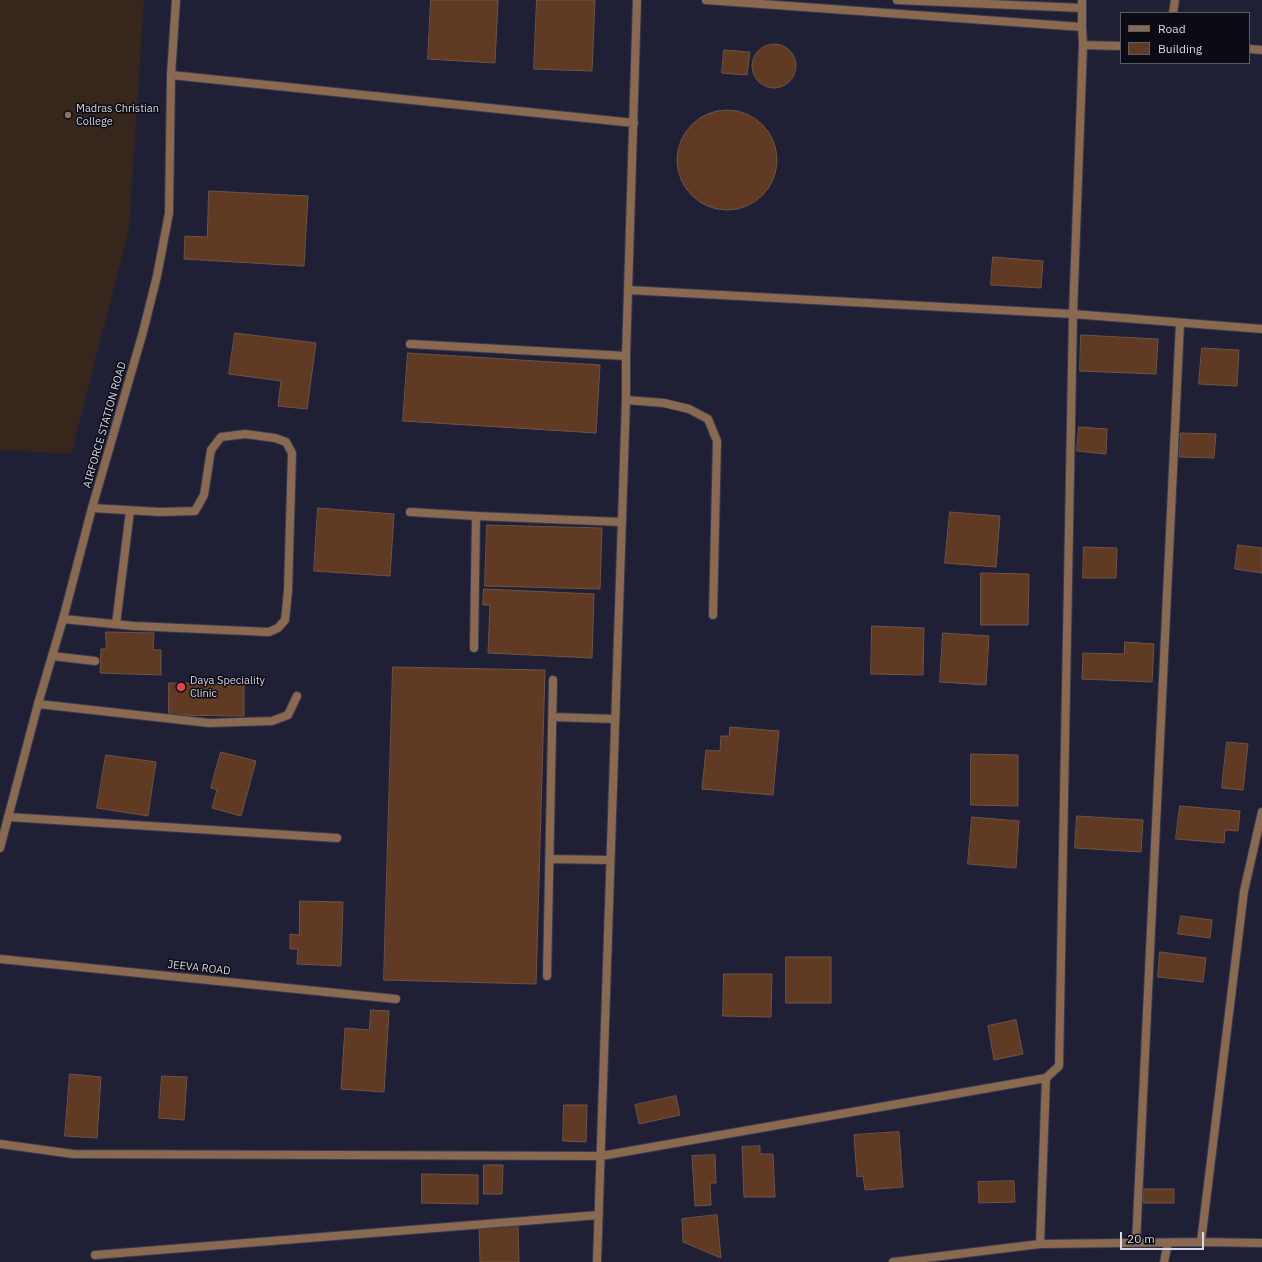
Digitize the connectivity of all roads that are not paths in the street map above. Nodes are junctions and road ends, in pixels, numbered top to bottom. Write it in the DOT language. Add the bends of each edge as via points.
graph roads {
  1 [pos="176,0"];
  2 [pos="637,0"];
  3 [pos="706,0"];
  4 [pos="897,0"];
  5 [pos="1174,0"];
  6 [pos="1053,4"];
  7 [pos="1082,4"];
  8 [pos="1174,12"];
  9 [pos="1082,27"];
  10 [pos="1083,45"];
  11 [pos="1120,46"];
  12 [pos="1250,49"];
  13 [pos="1262,50"];
  14 [pos="171,75"];
  15 [pos="634,123"];
  16 [pos="628,290"];
  17 [pos="1073,314"];
  18 [pos="1180,323"];
  19 [pos="1262,329"];
  20 [pos="410,344"];
  21 [pos="626,356"];
  22 [pos="626,400"];
  23 [pos="92,508"];
  24 [pos="130,511"];
  25 [pos="410,512"];
  26 [pos="476,516"];
  27 [pos="621,522"];
  28 [pos="713,615"];
  29 [pos="63,619"];
  30 [pos="116,624"];
  31 [pos="474,648"];
  32 [pos="52,656"];
  33 [pos="95,662"];
  34 [pos="553,680"];
  35 [pos="297,696"];
  36 [pos="38,704"];
  37 [pos="553,717"];
  38 [pos="615,719"];
  39 [pos="1262,812"];
  40 [pos="8,817"];
  41 [pos="337,838"];
  42 [pos="0,848"];
  43 [pos="550,859"];
  44 [pos="610,860"];
  45 [pos="0,959"];
  46 [pos="547,976"];
  47 [pos="396,999"];
  48 [pos="1046,1078"];
  49 [pos="0,1144"];
  50 [pos="601,1156"];
  51 [pos="599,1215"];
  52 [pos="1201,1242"];
  53 [pos="1136,1243"];
  54 [pos="1168,1243"];
  55 [pos="1262,1243"];
  56 [pos="1040,1244"];
  57 [pos="95,1254"];
  58 [pos="598,1262"];
  59 [pos="893,1262"];
  60 [pos="1164,1262"];
  1 -- 14 [label="street, AIRFORCE STATION ROAD"];
  2 -- 15 [label="street"];
  3 -- 9 [label="street"];
  4 -- 6 [label="street"];
  5 -- 8 [label="street"];
  6 -- 7 [label="street"];
  7 -- 9 [label="street"];
  9 -- 10 [label="street"];
  10 -- 11 [label="street"];
  10 -- 17 [label="street"];
  12 -- 13 [label="street"];
  14 -- 15 [label="street"];
  14 -- 23 [label="street, AIRFORCE STATION ROAD" via="169,213 143,332"];
  15 -- 16 [label="street"];
  16 -- 17 [label="street"];
  16 -- 21 [label="street"];
  17 -- 18 [label="street"];
  17 -- 48 [label="street" via="1059,1066"];
  18 -- 19 [label="street"];
  18 -- 53 [label="street"];
  20 -- 21 [label="street"];
  21 -- 22 [label="street"];
  22 -- 27 [label="street"];
  22 -- 28 [label="street" via="664,403 689,409 708,419 717,441"];
  23 -- 24 [label="street"];
  23 -- 29 [label="street, AIRFORCE STATION ROAD"];
  24 -- 30 [label="street"];
  24 -- 30 [label="street" via="195,512 204,495 211,450 220,437 245,434 274,438 286,442 292,453 288,591 284,620 278,628 269,632"];
  25 -- 26 [label="street"];
  26 -- 27 [label="street"];
  26 -- 31 [label="street"];
  27 -- 38 [label="street"];
  29 -- 30 [label="street"];
  29 -- 32 [label="street, AIRFORCE STATION ROAD"];
  32 -- 33 [label="street"];
  32 -- 36 [label="street, AIRFORCE STATION ROAD"];
  34 -- 37 [label="street"];
  35 -- 36 [label="street" via="288,715 272,720 235,723 209,723"];
  36 -- 40 [label="street, AIRFORCE STATION ROAD"];
  37 -- 38 [label="street"];
  37 -- 43 [label="street"];
  38 -- 44 [label="street"];
  39 -- 52 [label="street" via="1244,891"];
  40 -- 41 [label="street"];
  40 -- 42 [label="street, AIRFORCE STATION ROAD"];
  43 -- 44 [label="street"];
  43 -- 46 [label="street"];
  44 -- 50 [label="street"];
  45 -- 47 [label="street, JEEVA ROAD"];
  48 -- 50 [label="street"];
  48 -- 56 [label="street"];
  49 -- 50 [label="street" via="73,1154"];
  50 -- 51 [label="street"];
  51 -- 57 [label="street"];
  51 -- 58 [label="street"];
  52 -- 54 [label="street"];
  52 -- 55 [label="street"];
  53 -- 54 [label="street"];
  53 -- 56 [label="street"];
  54 -- 60 [label="street"];
  56 -- 59 [label="street"];
}
